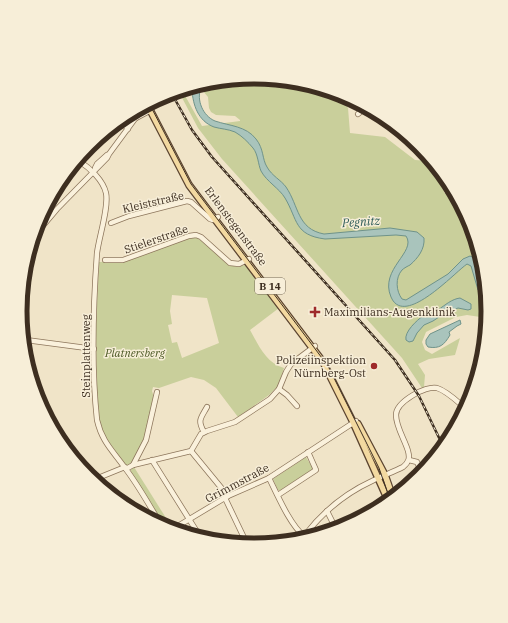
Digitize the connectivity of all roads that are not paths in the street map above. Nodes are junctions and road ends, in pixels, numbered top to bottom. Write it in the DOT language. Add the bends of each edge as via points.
graph roads {
  1 [pos="151,109"];
  2 [pos="361,112"];
  3 [pos="358,114"];
  4 [pos="135,119"];
  5 [pos="125,125"];
  6 [pos="128,129"];
  7 [pos="82,163"];
  8 [pos="93,172"];
  9 [pos="216,218"];
  10 [pos="45,223"];
  11 [pos="110,223"];
  12 [pos="105,260"];
  13 [pos="247,260"];
  14 [pos="29,340"];
  15 [pos="314,347"];
  16 [pos="94,349"];
  17 [pos="279,389"];
  18 [pos="157,392"];
  19 [pos="461,404"];
  20 [pos="297,406"];
  21 [pos="207,407"];
  22 [pos="355,422"];
  23 [pos="204,432"];
  24 [pos="191,451"];
  25 [pos="308,452"];
  26 [pos="152,460"];
  27 [pos="409,460"];
  28 [pos="133,465"];
  29 [pos="419,467"];
  30 [pos="125,468"];
  31 [pos="382,477"];
  32 [pos="99,478"];
  33 [pos="269,478"];
  34 [pos="391,493"];
  35 [pos="278,495"];
  36 [pos="386,496"];
  37 [pos="226,497"];
  38 [pos="327,512"];
  39 [pos="155,516"];
  40 [pos="189,520"];
  41 [pos="333,524"];
  42 [pos="179,525"];
  43 [pos="197,531"];
  44 [pos="308,532"];
  45 [pos="302,533"];
  46 [pos="243,538"];
  1 -- 9 [label="main road, Erlenstegenstraße / B 14" via="187,176"];
  2 -- 3 [label="street"];
  4 -- 6 [label="street"];
  5 -- 6 [label="street"];
  6 -- 8 [label="street"];
  7 -- 8 [label="street, Steinplattenweg"];
  8 -- 10 [label="street"];
  8 -- 16 [label="street, Steinplattenweg" via="102,184 106,197 97,251"];
  9 -- 11 [label="street, Kleiststraße" via="210,219 187,201"];
  9 -- 13 [label="main road, Erlenstegenstraße / B 14"];
  12 -- 13 [label="street, Stielerstraße" via="123,260 196,235 230,263 237,264"];
  13 -- 15 [label="main road, Erlenstegenstraße / B 14"];
  14 -- 16 [label="street"];
  15 -- 17 [label="street" via="289,366"];
  15 -- 22 [label="main road, Erlenstegenstraße / B 14" via="330,367"];
  16 -- 30 [label="street, Steinplattenweg" via="99,430 106,444"];
  17 -- 20 [label="street"];
  17 -- 23 [label="street" via="270,399 240,419"];
  18 -- 28 [label="street" via="146,440"];
  19 -- 27 [label="street" via="442,390 434,388 423,390 401,404 396,417"];
  21 -- 23 [label="street" via="200,420"];
  22 -- 25 [label="street, Grimmstraße"];
  22 -- 31 [label="main road, Erlenstegenstraße / B 14"];
  23 -- 24 [label="street"];
  24 -- 26 [label="street"];
  24 -- 37 [label="street"];
  25 -- 33 [label="street, Grimmstraße"];
  25 -- 35 [label="street" via="316,470"];
  26 -- 28 [label="street"];
  26 -- 40 [label="street"];
  27 -- 29 [label="street" via="417,462"];
  27 -- 31 [label="street" via="403,467"];
  28 -- 30 [label="street"];
  30 -- 32 [label="street"];
  30 -- 39 [label="street, Steinplattenweg"];
  31 -- 34 [label="main road, B 14"];
  31 -- 36 [label="main road, B 14"];
  31 -- 38 [label="street" via="358,488"];
  33 -- 35 [label="street"];
  33 -- 37 [label="street, Grimmstraße"];
  35 -- 45 [label="street" via="292,521"];
  37 -- 40 [label="street, Grimmstraße"];
  37 -- 46 [label="street"];
  38 -- 41 [label="street"];
  38 -- 44 [label="street"];
  40 -- 42 [label="street, Grimmstraße"];
  40 -- 43 [label="street"];
}
